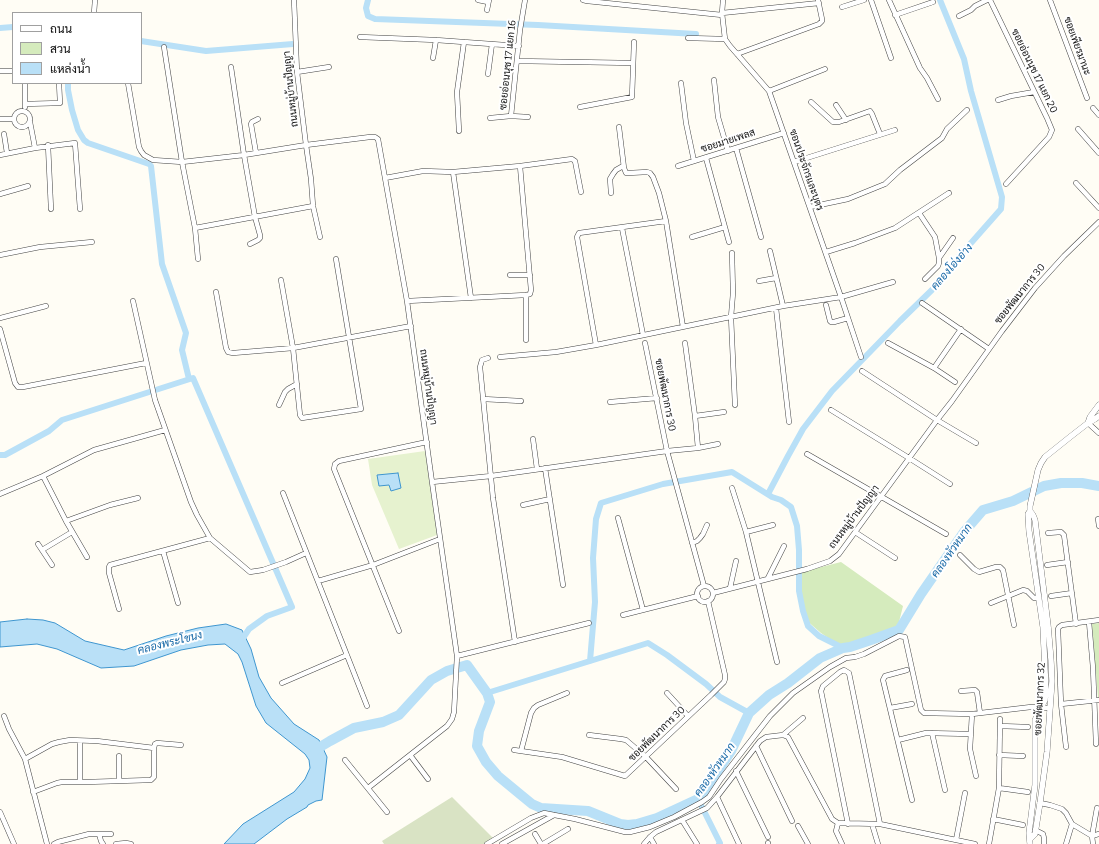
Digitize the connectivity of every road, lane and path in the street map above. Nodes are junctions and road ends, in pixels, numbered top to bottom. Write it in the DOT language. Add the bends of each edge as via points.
graph roads {
  1 [pos="95,0"];
  2 [pos="294,0"];
  3 [pos="478,0"];
  4 [pos="525,0"];
  5 [pos="583,0"];
  6 [pos="723,0"];
  7 [pos="864,0"];
  8 [pos="871,0"];
  9 [pos="889,0"];
  10 [pos="987,0"];
  11 [pos="990,0"];
  12 [pos="1050,0"];
  13 [pos="489,1"];
  14 [pos="818,1"];
  15 [pos="933,2"];
  16 [pos="842,7"];
  17 [pos="488,10"];
  18 [pos="94,12"];
  19 [pos="722,14"];
  20 [pos="895,15"];
  21 [pos="959,16"];
  22 [pos="360,37"];
  23 [pos="688,38"];
  24 [pos="725,39"];
  25 [pos="436,40"];
  26 [pos="464,42"];
  27 [pos="634,42"];
  28 [pos="492,44"];
  29 [pos="519,46"];
  30 [pos="164,47"];
  31 [pos="738,54"];
  32 [pos="434,58"];
  33 [pos="891,58"];
  34 [pos="517,61"];
  35 [pos="633,63"];
  36 [pos="231,67"];
  37 [pos="329,67"];
  38 [pos="825,69"];
  39 [pos="0,71"];
  40 [pos="12,71"];
  41 [pos="297,72"];
  42 [pos="488,74"];
  43 [pos="714,80"];
  44 [pos="681,83"];
  45 [pos="25,84"];
  46 [pos="59,84"];
  47 [pos="128,84"];
  48 [pos="769,91"];
  49 [pos="1034,92"];
  50 [pos="1087,98"];
  51 [pos="938,99"];
  52 [pos="998,100"];
  53 [pos="811,102"];
  54 [pos="25,104"];
  55 [pos="836,105"];
  56 [pos="580,107"];
  57 [pos="1093,108"];
  58 [pos="967,110"];
  59 [pos="25,111"];
  60 [pos="1099,115"];
  61 [pos="511,116"];
  62 [pos="528,117"];
  63 [pos="490,118"];
  64 [pos="0,119"];
  65 [pos="14,119"];
  66 [pos="258,119"];
  67 [pos="846,120"];
  68 [pos="30,122"];
  69 [pos="619,127"];
  70 [pos="1078,129"];
  71 [pos="895,130"];
  72 [pos="459,131"];
  73 [pos="784,133"];
  74 [pos="4,134"];
  75 [pos="880,134"];
  76 [pos="48,145"];
  77 [pos="306,145"];
  78 [pos="35,148"];
  79 [pos="736,148"];
  80 [pos="728,151"];
  81 [pos="7,153"];
  82 [pos="256,153"];
  83 [pos="1099,153"];
  84 [pos="0,155"];
  85 [pos="244,155"];
  86 [pos="706,158"];
  87 [pos="694,161"];
  88 [pos="182,162"];
  89 [pos="794,162"];
  90 [pos="520,166"];
  91 [pos="624,166"];
  92 [pos="678,166"];
  93 [pos="453,172"];
  94 [pos="385,178"];
  95 [pos="1076,183"];
  96 [pos="1006,184"];
  97 [pos="28,186"];
  98 [pos="581,192"];
  99 [pos="611,192"];
  100 [pos="949,193"];
  101 [pos="0,194"];
  102 [pos="313,206"];
  103 [pos="810,207"];
  104 [pos="1099,208"];
  105 [pos="51,209"];
  106 [pos="80,209"];
  107 [pos="920,213"];
  108 [pos="254,217"];
  109 [pos="666,221"];
  110 [pos="1099,222"];
  111 [pos="725,227"];
  112 [pos="195,228"];
  113 [pos="622,228"];
  114 [pos="692,236"];
  115 [pos="320,237"];
  116 [pos="761,237"];
  117 [pos="953,238"];
  118 [pos="92,242"];
  119 [pos="729,242"];
  120 [pos="250,244"];
  121 [pos="770,251"];
  122 [pos="826,252"];
  123 [pos="732,253"];
  124 [pos="0,255"];
  125 [pos="939,258"];
  126 [pos="198,259"];
  127 [pos="336,259"];
  128 [pos="510,275"];
  129 [pos="530,275"];
  130 [pos="776,278"];
  131 [pos="925,279"];
  132 [pos="281,280"];
  133 [pos="759,281"];
  134 [pos="893,282"];
  135 [pos="216,292"];
  136 [pos="526,295"];
  137 [pos="841,297"];
  138 [pos="471,298"];
  139 [pos="133,301"];
  140 [pos="407,301"];
  141 [pos="922,303"];
  142 [pos="826,305"];
  143 [pos="46,306"];
  144 [pos="783,306"];
  145 [pos="776,308"];
  146 [pos="732,317"];
  147 [pos="0,318"];
  148 [pos="848,318"];
  149 [pos="411,326"];
  150 [pos="683,328"];
  151 [pos="0,329"];
  152 [pos="962,330"];
  153 [pos="643,335"];
  154 [pos="349,337"];
  155 [pos="526,340"];
  156 [pos="645,343"];
  157 [pos="685,343"];
  158 [pos="888,343"];
  159 [pos="596,345"];
  160 [pos="293,348"];
  161 [pos="989,349"];
  162 [pos="500,357"];
  163 [pos="861,357"];
  164 [pos="488,358"];
  165 [pos="146,362"];
  166 [pos="934,368"];
  167 [pos="862,371"];
  168 [pos="955,382"];
  169 [pos="297,384"];
  170 [pos="963,385"];
  171 [pos="656,398"];
  172 [pos="483,399"];
  173 [pos="521,401"];
  174 [pos="610,402"];
  175 [pos="735,404"];
  176 [pos="279,405"];
  177 [pos="1099,405"];
  178 [pos="831,410"];
  179 [pos="724,412"];
  180 [pos="695,416"];
  181 [pos="1099,416"];
  182 [pos="937,420"];
  183 [pos="789,422"];
  184 [pos="1088,423"];
  185 [pos="165,430"];
  186 [pos="1099,433"];
  187 [pos="533,439"];
  188 [pos="427,442"];
  189 [pos="976,443"];
  190 [pos="718,444"];
  191 [pos="698,448"];
  192 [pos="667,451"];
  193 [pos="807,454"];
  194 [pos="910,458"];
  195 [pos="545,468"];
  196 [pos="537,469"];
  197 [pos="42,476"];
  198 [pos="491,476"];
  199 [pos="432,482"];
  200 [pos="950,484"];
  201 [pos="732,488"];
  202 [pos="283,493"];
  203 [pos="0,494"];
  204 [pos="881,497"];
  205 [pos="138,498"];
  206 [pos="550,500"];
  207 [pos="523,505"];
  208 [pos="1030,509"];
  209 [pos="618,518"];
  210 [pos="1098,519"];
  211 [pos="66,522"];
  212 [pos="707,525"];
  213 [pos="773,525"];
  214 [pos="1099,526"];
  215 [pos="72,532"];
  216 [pos="746,532"];
  217 [pos="855,532"];
  218 [pos="1048,533"];
  219 [pos="946,534"];
  220 [pos="210,538"];
  221 [pos="440,539"];
  222 [pos="692,543"];
  223 [pos="38,544"];
  224 [pos="784,546"];
  225 [pos="42,550"];
  226 [pos="163,551"];
  227 [pos="306,553"];
  228 [pos="960,555"];
  229 [pos="88,557"];
  230 [pos="895,558"];
  231 [pos="736,561"];
  232 [pos="1068,562"];
  233 [pos="52,565"];
  234 [pos="372,565"];
  235 [pos="1047,565"];
  236 [pos="768,578"];
  237 [pos="318,581"];
  238 [pos="758,581"];
  239 [pos="563,585"];
  240 [pos="704,586"];
  241 [pos="730,588"];
  242 [pos="713,593"];
  243 [pos="1072,593"];
  244 [pos="1008,595"];
  245 [pos="698,596"];
  246 [pos="1051,596"];
  247 [pos="1039,598"];
  248 [pos="708,602"];
  249 [pos="178,603"];
  250 [pos="991,603"];
  251 [pos="119,609"];
  252 [pos="643,610"];
  253 [pos="623,615"];
  254 [pos="1099,620"];
  255 [pos="1089,622"];
  256 [pos="589,623"];
  257 [pos="1076,624"];
  258 [pos="1014,625"];
  259 [pos="399,631"];
  260 [pos="515,642"];
  261 [pos="347,655"];
  262 [pos="457,656"];
  263 [pos="777,662"];
  264 [pos="907,670"];
  265 [pos="282,683"];
  266 [pos="961,691"];
  267 [pos="567,693"];
  268 [pos="667,693"];
  269 [pos="1096,700"];
  270 [pos="912,704"];
  271 [pos="1061,704"];
  272 [pos="367,706"];
  273 [pos="890,708"];
  274 [pos="1041,708"];
  275 [pos="1050,708"];
  276 [pos="980,713"];
  277 [pos="972,714"];
  278 [pos="4,716"];
  279 [pos="688,716"];
  280 [pos="803,718"];
  281 [pos="1000,719"];
  282 [pos="1000,726"];
  283 [pos="1028,727"];
  284 [pos="932,733"];
  285 [pos="970,734"];
  286 [pos="589,735"];
  287 [pos="783,735"];
  288 [pos="80,740"];
  289 [pos="898,740"];
  290 [pos="1096,744"];
  291 [pos="181,745"];
  292 [pos="756,746"];
  293 [pos="1066,747"];
  294 [pos="154,748"];
  295 [pos="514,750"];
  296 [pos="521,751"];
  297 [pos="410,755"];
  298 [pos="999,755"];
  299 [pos="118,756"];
  300 [pos="646,756"];
  301 [pos="1023,756"];
  302 [pos="25,759"];
  303 [pos="345,760"];
  304 [pos="736,771"];
  305 [pos="976,776"];
  306 [pos="428,779"];
  307 [pos="119,781"];
  308 [pos="80,782"];
  309 [pos="368,788"];
  310 [pos="676,788"];
  311 [pos="999,788"];
  312 [pos="945,790"];
  313 [pos="33,792"];
  314 [pos="1028,792"];
  315 [pos="965,794"];
  316 [pos="717,797"];
  317 [pos="912,800"];
  318 [pos="1040,803"];
  319 [pos="1097,808"];
  320 [pos="0,812"];
  321 [pos="387,812"];
  322 [pos="554,815"];
  323 [pos="993,819"];
  324 [pos="682,820"];
  325 [pos="792,820"];
  326 [pos="838,823"];
  327 [pos="848,824"];
  328 [pos="872,824"];
  329 [pos="880,824"];
  330 [pos="1072,824"];
  331 [pos="1022,825"];
  332 [pos="798,826"];
  333 [pos="568,829"];
  334 [pos="1035,830"];
  335 [pos="99,834"];
  336 [pos="112,834"];
  337 [pos="535,834"];
  338 [pos="1099,834"];
  339 [pos="1092,836"];
  340 [pos="650,837"];
  341 [pos="768,837"];
  342 [pos="956,840"];
  343 [pos="1030,841"];
  344 [pos="57,843"];
  345 [pos="14,844"];
  346 [pos="47,844"];
  347 [pos="103,844"];
  348 [pos="116,844"];
  349 [pos="132,844"];
  350 [pos="487,844"];
  351 [pos="502,844"];
  352 [pos="542,844"];
  353 [pos="644,844"];
  354 [pos="654,844"];
  355 [pos="697,844"];
  356 [pos="739,844"];
  357 [pos="808,844"];
  358 [pos="842,844"];
  359 [pos="878,844"];
  360 [pos="975,844"];
  361 [pos="989,844"];
  362 [pos="1044,844"];
  363 [pos="1066,844"];
  364 [pos="1094,844"];
  1 -- 18 [label="street"];
  2 -- 41 [label="street, ถนนหมู่บ้านปัญญา"];
  3 -- 13 [label="street"];
  4 -- 29 [label="street, ซอยอ่อนนุช 17 แยก 16"];
  5 -- 19 [label="street"];
  6 -- 19 [label="street"];
  7 -- 16 [label="street"];
  8 -- 33 [label="street"];
  9 -- 20 [label="street"];
  10 -- 21 [label="street"];
  11 -- 49 [label="street, ซอยอ่อนนุช 17 แยก 20"];
  12 -- 50 [label="street, ซอยเพียรมานะ"];
  13 -- 17 [label="street"];
  14 -- 19 [label="street"];
  14 -- 31 [label="street" via="822,18 819,24"];
  15 -- 20 [label="street"];
  19 -- 24 [label="street"];
  20 -- 51 [label="street"];
  22 -- 25 [label="street"];
  23 -- 24 [label="street"];
  24 -- 31 [label="street, ซอนประจักรและบุตร"];
  25 -- 26 [label="street"];
  25 -- 32 [label="street"];
  26 -- 28 [label="street"];
  26 -- 72 [label="street" via="457,92"];
  27 -- 35 [label="street"];
  28 -- 29 [label="street"];
  28 -- 42 [label="street"];
  29 -- 34 [label="street, ซอยอ่อนนุช 17 แยก 16"];
  30 -- 88 [label="street"];
  31 -- 48 [label="street, ซอนประจักรและบุตร"];
  34 -- 35 [label="street"];
  34 -- 61 [label="street, ซอยอ่อนนุช 17 แยก 16"];
  35 -- 56 [label="street" via="632,97"];
  36 -- 85 [label="street"];
  37 -- 41 [label="street"];
  38 -- 48 [label="street"];
  39 -- 40 [label="street"];
  41 -- 77 [label="street, ถนนหมู่บ้านปัญญา"];
  43 -- 80 [label="street" via="718,117"];
  44 -- 87 [label="street"];
  45 -- 54 [label="street"];
  46 -- 54 [label="street" via="60,103"];
  47 -- 88 [label="street" via="141,151 153,160"];
  48 -- 73 [label="street, ซอนประจักรและบุตร"];
  49 -- 52 [label="street"];
  49 -- 96 [label="street, ซอยอ่อนนุช 17 แยก 20" via="1052,130"];
  53 -- 67 [label="street" via="833,122"];
  54 -- 59 [label="street"];
  55 -- 67 [label="street"];
  57 -- 60 [label="street"];
  58 -- 103 [label="street" via="947,129 942,138 885,184 848,199"];
  59 -- 65 [label="street" via="17,112"];
  59 -- 68 [label="street" via="30,116"];
  61 -- 62 [label="street, ซอยอ่อนนุช 17 แยก 16"];
  61 -- 63 [label="street"];
  64 -- 65 [label="street"];
  65 -- 68 [label="street" via="20,127"];
  66 -- 82 [label="street" via="251,124"];
  67 -- 75 [label="street" via="870,111"];
  68 -- 78 [label="street"];
  69 -- 91 [label="street"];
  70 -- 83 [label="street"];
  71 -- 75 [label="street"];
  73 -- 79 [label="street, ซอยมายเพลส"];
  73 -- 89 [label="street, ซอนประจักรและบุตร"];
  74 -- 81 [label="street"];
  75 -- 89 [label="street"];
  76 -- 78 [label="street"];
  76 -- 105 [label="street"];
  76 -- 106 [label="street" via="75,143"];
  77 -- 82 [label="street"];
  77 -- 94 [label="street, ถนนหมู่บ้านปัญญา" via="376,137"];
  77 -- 102 [label="street"];
  78 -- 81 [label="street"];
  79 -- 80 [label="street, ซอยมายเพลส"];
  79 -- 116 [label="street"];
  80 -- 86 [label="street, ซอยมายเพลส"];
  81 -- 84 [label="street"];
  82 -- 85 [label="street"];
  85 -- 88 [label="street"];
  85 -- 108 [label="street"];
  86 -- 87 [label="street, ซอยมายเพลส"];
  86 -- 111 [label="street"];
  87 -- 92 [label="street, ซอยมายเพลส"];
  88 -- 112 [label="street"];
  89 -- 103 [label="street, ซอนประจักรและบุตร"];
  90 -- 93 [label="street"];
  90 -- 98 [label="street" via="572,159 575,161"];
  90 -- 129 [label="street"];
  91 -- 99 [label="street" via="610,179"];
  91 -- 109 [label="street" via="629,173 650,173"];
  93 -- 94 [label="street" via="423,171"];
  93 -- 138 [label="street"];
  94 -- 140 [label="street, ถนนหมู่บ้านปัญญา"];
  95 -- 104 [label="street"];
  97 -- 101 [label="street"];
  100 -- 107 [label="street"];
  102 -- 108 [label="street"];
  102 -- 115 [label="street"];
  103 -- 122 [label="street, ซอนประจักรและบุตร"];
  107 -- 122 [label="street" via="896,228"];
  107 -- 125 [label="street" via="935,237"];
  108 -- 112 [label="street"];
  108 -- 120 [label="street" via="260,238"];
  109 -- 113 [label="street"];
  109 -- 150 [label="street"];
  110 -- 161 [label="street, ซอยพัฒนาการ 30" via="1034,288"];
  111 -- 114 [label="street"];
  111 -- 119 [label="street"];
  112 -- 126 [label="street"];
  113 -- 153 [label="street"];
  113 -- 159 [label="street" via="579,233 577,237"];
  117 -- 125 [label="street"];
  118 -- 124 [label="street" via="40,247"];
  121 -- 130 [label="street"];
  122 -- 137 [label="street, ซอนประจักรและบุตร"];
  123 -- 146 [label="street"];
  125 -- 131 [label="street" via="938,266"];
  127 -- 154 [label="street"];
  128 -- 129 [label="street"];
  129 -- 136 [label="street" via="531,290 530,294"];
  130 -- 133 [label="street"];
  130 -- 144 [label="street"];
  132 -- 160 [label="street"];
  134 -- 137 [label="street"];
  135 -- 160 [label="street" via="228,352"];
  136 -- 138 [label="street"];
  136 -- 155 [label="street"];
  137 -- 144 [label="street"];
  137 -- 148 [label="street, ซอนประจักรและบุตร"];
  138 -- 140 [label="street"];
  139 -- 165 [label="street"];
  140 -- 149 [label="street, ถนนหมู่บ้านปัญญา"];
  141 -- 152 [label="street"];
  142 -- 148 [label="street" via="830,321"];
  143 -- 147 [label="street"];
  144 -- 145 [label="street"];
  145 -- 146 [label="street"];
  145 -- 183 [label="street"];
  146 -- 150 [label="street"];
  146 -- 175 [label="street"];
  148 -- 163 [label="street, ซอนประจักรและบุตร"];
  149 -- 154 [label="street"];
  149 -- 188 [label="street, ถนนหมู่บ้านปัญญา"];
  150 -- 153 [label="street"];
  151 -- 165 [label="street" via="18,386"];
  152 -- 161 [label="street"];
  152 -- 166 [label="street"];
  153 -- 159 [label="street"];
  154 -- 160 [label="street"];
  154 -- 169 [label="street" via="361,408 302,418"];
  156 -- 171 [label="street, ซอยพัฒนาการ 30"];
  157 -- 180 [label="street"];
  158 -- 166 [label="street"];
  159 -- 162 [label="street"];
  160 -- 169 [label="street"];
  161 -- 170 [label="street, ซอยพัฒนาการ 30"];
  164 -- 172 [label="street" via="482,360 480,367"];
  165 -- 185 [label="street"];
  166 -- 168 [label="street"];
  167 -- 182 [label="street"];
  169 -- 176 [label="street" via="285,392"];
  170 -- 182 [label="street, ถนนหมู่บ้านปัญญา"];
  171 -- 174 [label="street"];
  171 -- 192 [label="street, ซอยพัฒนาการ 30"];
  172 -- 173 [label="street"];
  172 -- 198 [label="street"];
  177 -- 184 [label="street, ซอยพัฒนาการ 32"];
  178 -- 194 [label="street"];
  179 -- 180 [label="street"];
  180 -- 191 [label="street"];
  181 -- 184 [label="street, ซอยพัฒนาการ 32"];
  182 -- 189 [label="street"];
  182 -- 194 [label="street, ถนนหมู่บ้านปัญญา"];
  184 -- 186 [label="street"];
  184 -- 208 [label="street, ซอยพัฒนาการ 32" via="1045,457 1038,470"];
  185 -- 197 [label="street" via="94,450"];
  185 -- 220 [label="street" via="191,502"];
  187 -- 196 [label="street"];
  188 -- 199 [label="street, ถนนหมู่บ้านปัญญา"];
  188 -- 234 [label="street" via="335,464 334,469"];
  190 -- 191 [label="street"];
  191 -- 192 [label="street"];
  192 -- 195 [label="street"];
  192 -- 222 [label="street"];
  193 -- 204 [label="street"];
  194 -- 200 [label="street"];
  194 -- 204 [label="street, ถนนหมู่บ้านปัญญา"];
  195 -- 196 [label="street"];
  195 -- 206 [label="street"];
  196 -- 198 [label="street"];
  197 -- 203 [label="street"];
  197 -- 211 [label="street"];
  198 -- 199 [label="street"];
  198 -- 260 [label="street"];
  199 -- 221 [label="street, ถนนหมู่บ้านปัญญา"];
  201 -- 216 [label="street"];
  202 -- 227 [label="street"];
  204 -- 217 [label="street, ถนนหมู่บ้านปัญญา"];
  204 -- 219 [label="street"];
  205 -- 211 [label="street" via="110,505"];
  206 -- 207 [label="street"];
  206 -- 239 [label="street"];
  208 -- 247 [label="street, ซอยพัฒนาการ 32" via="1029,531"];
  208 -- 275 [label="street, ซอยพัฒนาการ 32" via="1036,520 1052,660"];
  209 -- 252 [label="street"];
  210 -- 214 [label="street"];
  211 -- 215 [label="street"];
  212 -- 222 [label="street" via="704,534"];
  213 -- 216 [label="street"];
  215 -- 225 [label="street"];
  215 -- 229 [label="street"];
  216 -- 238 [label="street"];
  217 -- 230 [label="street"];
  217 -- 236 [label="street, ถนนหมู่บ้านปัญญา" via="839,554 830,561"];
  218 -- 232 [label="street" via="1063,533"];
  220 -- 226 [label="street"];
  220 -- 227 [label="street" via="247,571 253,572"];
  221 -- 234 [label="street"];
  221 -- 262 [label="street, ถนนหมู่บ้านปัญญา"];
  222 -- 240 [label="street"];
  223 -- 225 [label="street"];
  224 -- 236 [label="street"];
  225 -- 233 [label="street"];
  226 -- 249 [label="street"];
  226 -- 251 [label="street" via="110,566 109,573"];
  227 -- 237 [label="street"];
  228 -- 244 [label="street" via="979,572 996,567 1003,570"];
  231 -- 241 [label="street"];
  232 -- 235 [label="street"];
  232 -- 243 [label="street"];
  234 -- 237 [label="street"];
  234 -- 259 [label="street"];
  236 -- 238 [label="street, ถนนหมู่บ้านปัญญา"];
  237 -- 261 [label="street"];
  238 -- 241 [label="street, ถนนหมู่บ้านปัญญา"];
  238 -- 263 [label="street"];
  240 -- 242 [label="street" via="709,587"];
  240 -- 245 [label="street" via="699,589"];
  241 -- 242 [label="street, ถนนหมู่บ้านปัญญา"];
  242 -- 248 [label="street"];
  243 -- 246 [label="street"];
  243 -- 257 [label="street"];
  244 -- 247 [label="street" via="1024,590 1034,598"];
  244 -- 250 [label="street"];
  244 -- 258 [label="street"];
  245 -- 248 [label="street" via="703,602"];
  245 -- 252 [label="street"];
  247 -- 274 [label="street, ซอยพัฒนาการ 32" via="1046,679 1045,700"];
  248 -- 279 [label="street, ซอยพัฒนาการ 30" via="725,679"];
  252 -- 253 [label="street"];
  254 -- 255 [label="street"];
  255 -- 257 [label="street"];
  255 -- 269 [label="street"];
  256 -- 260 [label="street"];
  257 -- 271 [label="street" via="1062,625 1058,629"];
  260 -- 262 [label="street"];
  261 -- 265 [label="street"];
  261 -- 272 [label="street"];
  262 -- 297 [label="street, ถนนหมู่บ้านปัญญา" via="452,719 448,726"];
  264 -- 273 [label="street" via="884,678"];
  266 -- 276 [label="street" via="977,692"];
  267 -- 296 [label="street" via="534,708"];
  268 -- 279 [label="street"];
  269 -- 271 [label="street"];
  269 -- 290 [label="street"];
  270 -- 273 [label="street"];
  271 -- 293 [label="street"];
  273 -- 289 [label="street"];
  274 -- 275 [label="street"];
  274 -- 276 [label="street"];
  274 -- 343 [label="street, ซอยพัฒนาการ 32" via="1035,720 1035,785"];
  275 -- 318 [label="street, ซอยพัฒนาการ 32"];
  276 -- 277 [label="street"];
  277 -- 285 [label="street"];
  277 -- 322 [label="street" via="922,712 905,637 899,636 864,654 846,658 793,693 770,716 709,798 674,817 636,831 624,832"];
  278 -- 302 [label="street"];
  279 -- 300 [label="street, ซอยพัฒนาการ 30"];
  280 -- 287 [label="street"];
  281 -- 282 [label="street"];
  282 -- 283 [label="street"];
  282 -- 298 [label="street"];
  284 -- 285 [label="street"];
  284 -- 289 [label="street"];
  284 -- 312 [label="street"];
  285 -- 305 [label="street" via="970,749"];
  286 -- 300 [label="street" via="621,738"];
  287 -- 292 [label="street" via="766,737"];
  287 -- 326 [label="street" via="788,737 832,819"];
  288 -- 294 [label="street"];
  288 -- 302 [label="street" via="52,744"];
  288 -- 308 [label="street"];
  289 -- 317 [label="street"];
  291 -- 294 [label="street" via="157,743"];
  292 -- 304 [label="street"];
  292 -- 325 [label="street"];
  294 -- 307 [label="street" via="153,780"];
  295 -- 296 [label="street, ซอยพัฒนาการ 30"];
  296 -- 300 [label="street, ซอยพัฒนาการ 30" via="562,757 625,776"];
  297 -- 306 [label="street"];
  297 -- 309 [label="street, ถนนหมู่บ้านปัญญา"];
  298 -- 301 [label="street"];
  298 -- 311 [label="street"];
  299 -- 307 [label="street"];
  300 -- 310 [label="street"];
  302 -- 313 [label="street"];
  303 -- 309 [label="street"];
  304 -- 316 [label="street"];
  304 -- 341 [label="street"];
  307 -- 308 [label="street"];
  308 -- 313 [label="street" via="57,783"];
  309 -- 321 [label="street"];
  311 -- 314 [label="street"];
  311 -- 323 [label="street"];
  313 -- 346 [label="street"];
  315 -- 342 [label="street"];
  316 -- 324 [label="street" via="707,808"];
  316 -- 356 [label="street"];
  318 -- 330 [label="street" via="1062,809"];
  318 -- 334 [label="street, ซอยพัฒนาการ 32"];
  319 -- 339 [label="street"];
  320 -- 345 [label="street"];
  322 -- 350 [label="street" via="539,814"];
  322 -- 351 [label="street"];
  323 -- 331 [label="street"];
  323 -- 361 [label="street"];
  324 -- 340 [label="street"];
  324 -- 355 [label="street"];
  326 -- 327 [label="street"];
  326 -- 358 [label="street" via="836,831"];
  327 -- 328 [label="street"];
  327 -- 329 [label="street" via="821,691 823,686 844,670 849,673"];
  328 -- 329 [label="street"];
  328 -- 359 [label="street"];
  329 -- 342 [label="street"];
  330 -- 339 [label="street"];
  330 -- 363 [label="street"];
  332 -- 357 [label="street"];
  333 -- 352 [label="street"];
  334 -- 343 [label="street, ซอยพัฒนาการ 32"];
  334 -- 362 [label="street" via="1043,834"];
  335 -- 336 [label="street"];
  335 -- 344 [label="street" via="89,834"];
  335 -- 347 [label="street"];
  337 -- 352 [label="street"];
  338 -- 339 [label="street"];
  339 -- 364 [label="street"];
  340 -- 353 [label="street"];
  340 -- 354 [label="street"];
  342 -- 360 [label="street"];
  348 -- 349 [label="street"];
}
